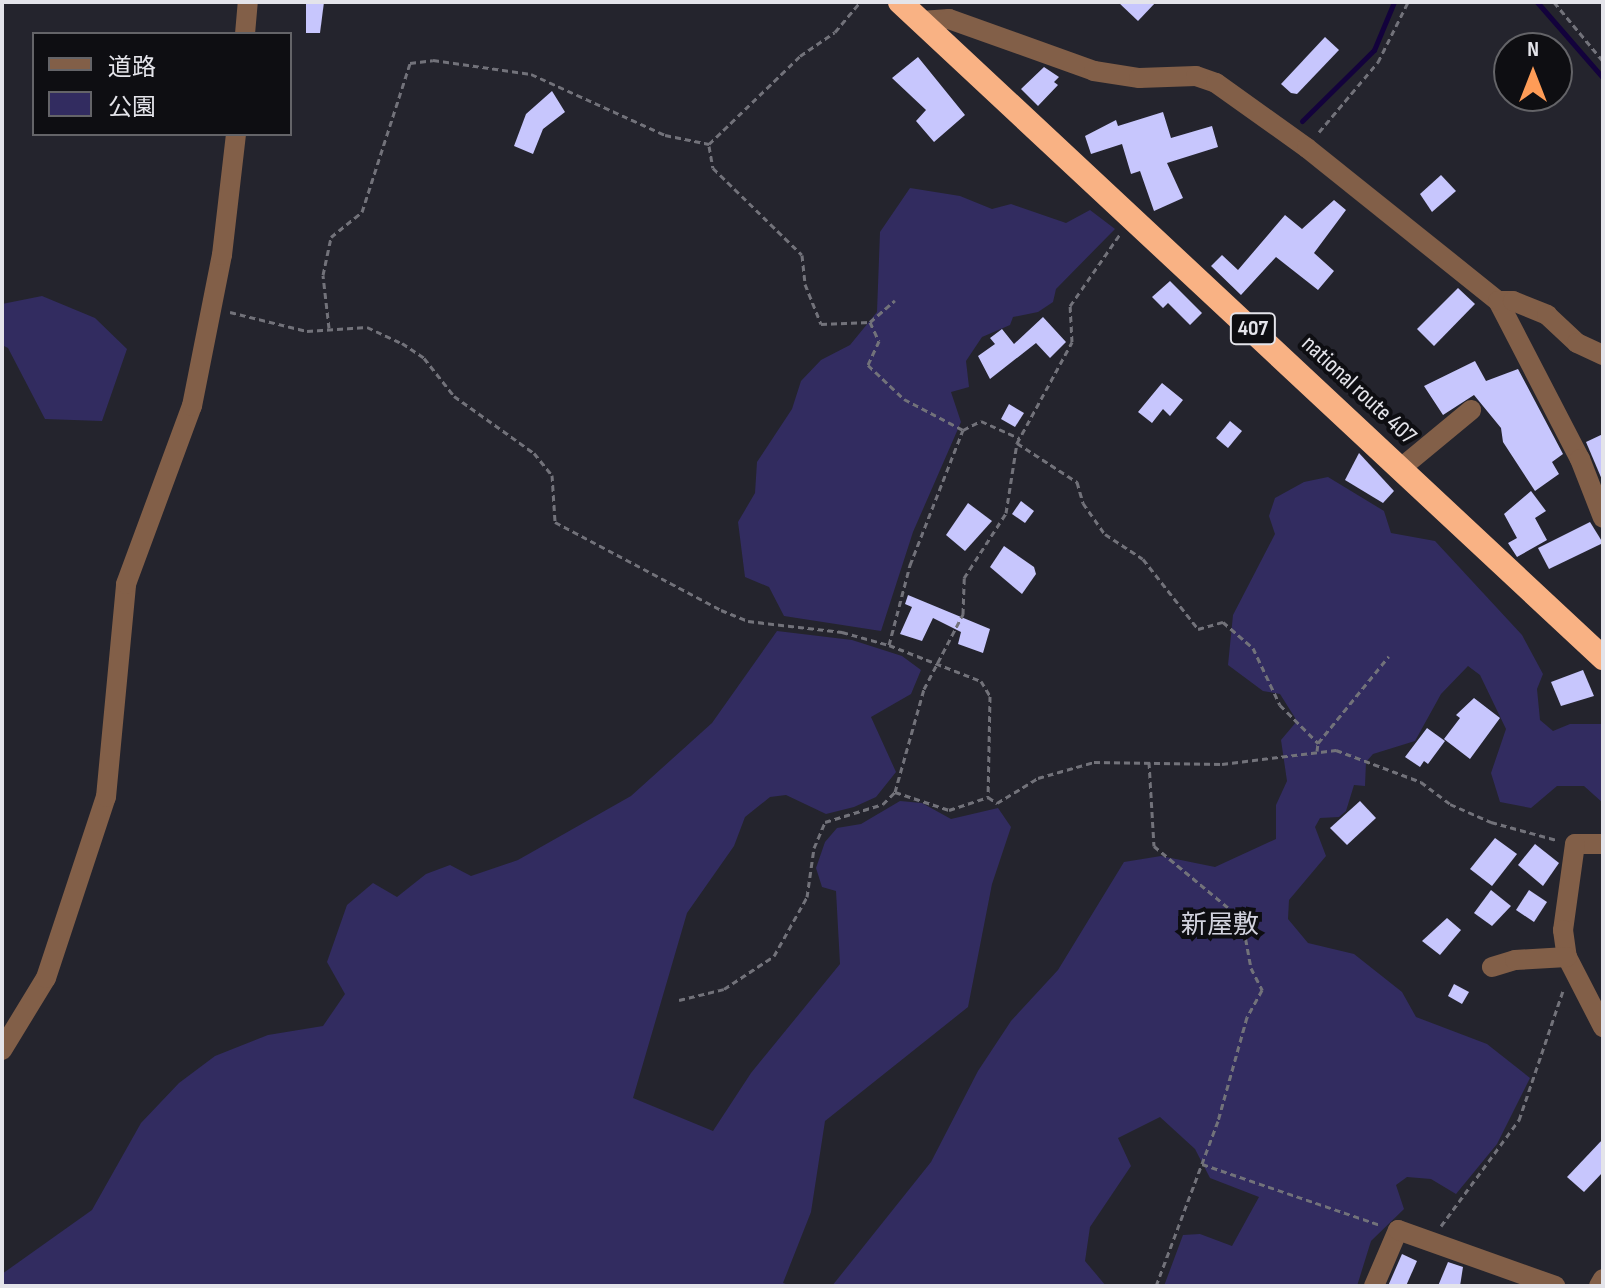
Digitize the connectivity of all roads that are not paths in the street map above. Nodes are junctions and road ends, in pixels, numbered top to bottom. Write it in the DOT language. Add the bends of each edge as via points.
graph roads {
  1 [pos="248,2"];
  2 [pos="900,2"];
  3 [pos="921,21"];
  4 [pos="245,32"];
  5 [pos="236,136"];
  6 [pos="1498,301"];
  7 [pos="1603,355"];
  8 [pos="1471,410"];
  9 [pos="1401,468"];
  10 [pos="1603,518"];
  11 [pos="1603,658"];
  12 [pos="1603,844"];
  13 [pos="1569,961"];
  14 [pos="1492,967"];
  15 [pos="1603,1027"];
  16 [pos="2,1050"];
  17 [pos="1603,1279"];
  18 [pos="1374,1286"];
  19 [pos="1555,1286"];
  20 [pos="1599,1286"];
  1 -- 4 [label="street"];
  2 -- 3 [label="highway, national route 407 / 407"];
  3 -- 6 [label="street" via="949,19 1094,71 1139,78 1196,76 1216,83 1307,148"];
  3 -- 9 [label="highway, national route 407 / 407"];
  5 -- 16 [label="street" via="192,406 126,584 106,797 46,978"];
  6 -- 7 [label="street" via="1513,301 1547,315 1577,343"];
  6 -- 10 [label="street" via="1580,459"];
  8 -- 9 [label="street"];
  9 -- 11 [label="highway, national route 407 / 407"];
  12 -- 13 [label="street" via="1575,844 1565,907"];
  13 -- 14 [label="street" via="1515,960"];
  13 -- 15 [label="street"];
  17 -- 20 [label="street"];
  18 -- 19 [label="street" via="1398,1230"];
}
